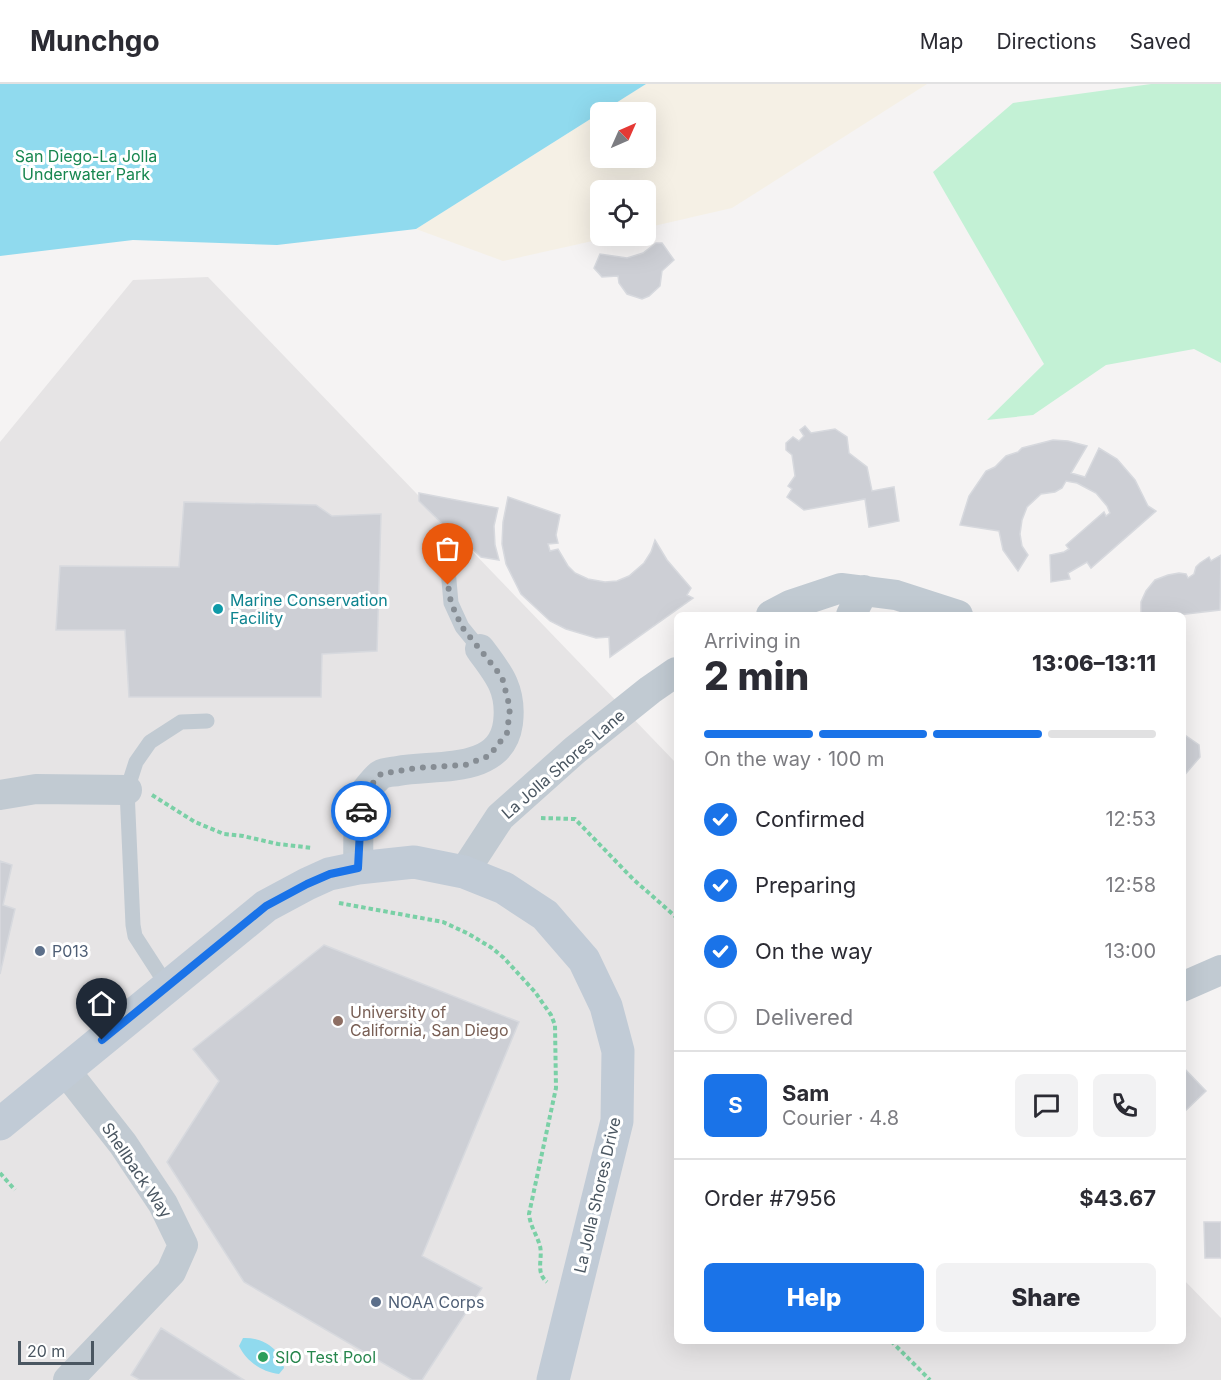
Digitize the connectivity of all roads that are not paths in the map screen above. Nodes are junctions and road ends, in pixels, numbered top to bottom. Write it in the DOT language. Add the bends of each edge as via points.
graph roads {
  1 [pos="445,536"];
  2 [pos="858,603"];
  3 [pos="777,612"];
  4 [pos="949,612"];
  5 [pos="480,649"];
  6 [pos="674,673"];
  7 [pos="207,721"];
  8 [pos="139,792"];
  9 [pos="0,795"];
  10 [pos="358,868"];
  11 [pos="464,872"];
  12 [pos="1221,970"];
  13 [pos="1186,985"];
  14 [pos="168,987"];
  15 [pos="65,1070"];
  16 [pos="0,1124"];
  17 [pos="68,1380"];
  18 [pos="552,1380"];
  1 -- 5 [label="lane" via="451,603 462,627"];
  2 -- 3 [label="street" via="841,588"];
  2 -- 4 [label="street" via="896,595"];
  5 -- 10 [label="street" via="502,677 510,708 507,733 489,756 465,765 381,774 363,794"];
  6 -- 11 [label="street, La Jolla Shores Lane" via="576,750 500,817"];
  7 -- 8 [label="lane" via="180,722 150,742 136,762"];
  8 -- 9 [label="street" via="36,789"];
  8 -- 14 [label="lane" via="133,925 135,936"];
  10 -- 11 [label="main road, La Jolla Shores Drive" via="414,862"];
  10 -- 14 [label="main road, La Jolla Shores Drive" via="314,880 266,906"];
  11 -- 18 [label="main road, La Jolla Shores Drive" via="504,888 544,915 584,960 606,1006 618,1051 617,1121"];
  12 -- 13 [label="street"];
  14 -- 15 [label="main road, La Jolla Shores Drive"];
  15 -- 16 [label="main road, La Jolla Shores Drive"];
  15 -- 17 [label="street, Shellback Way" via="146,1178 183,1245 171,1272"];
}
